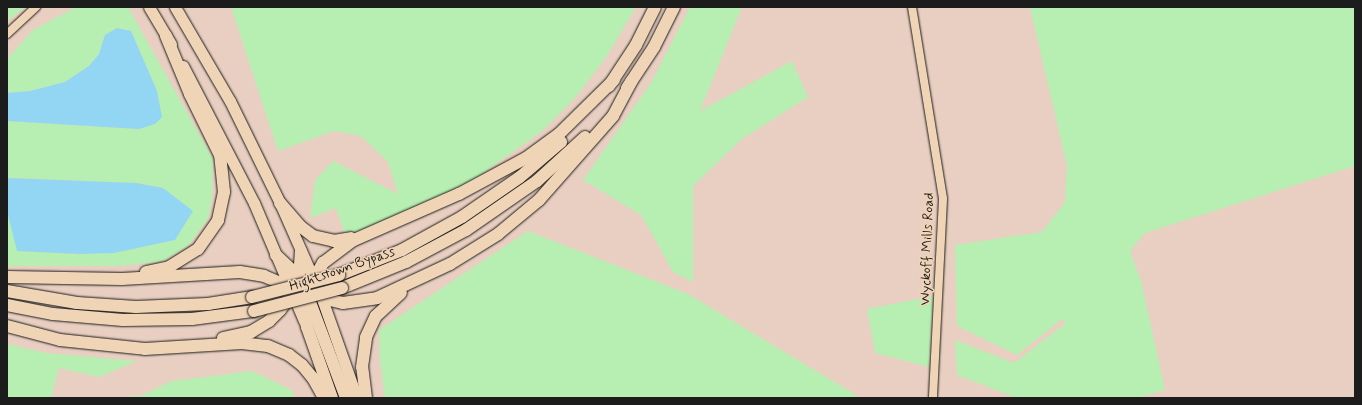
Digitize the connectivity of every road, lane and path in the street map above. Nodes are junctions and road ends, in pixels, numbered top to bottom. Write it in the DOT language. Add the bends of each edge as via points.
graph roads {
  1 [pos="36,7"];
  2 [pos="150,7"];
  3 [pos="175,7"];
  4 [pos="655,7"];
  5 [pos="674,7"];
  6 [pos="912,7"];
  7 [pos="7,34"];
  8 [pos="166,36"];
  9 [pos="614,80"];
  10 [pos="632,81"];
  11 [pos="280,203"];
  12 [pos="362,236"];
  13 [pos="301,251"];
  14 [pos="276,255"];
  15 [pos="450,264"];
  16 [pos="7,277"];
  17 [pos="40,279"];
  18 [pos="294,287"];
  19 [pos="309,288"];
  20 [pos="7,291"];
  21 [pos="321,296"];
  22 [pos="7,305"];
  23 [pos="7,326"];
  24 [pos="307,327"];
  25 [pos="107,345"];
  26 [pos="324,398"];
  27 [pos="332,398"];
  28 [pos="346,398"];
  29 [pos="357,398"];
  30 [pos="366,398"];
  31 [pos="933,398"];
  1 -- 7 [label="street"];
  2 -- 8 [label="main road"];
  3 -- 11 [label="main road" via="230,101"];
  4 -- 9 [label="highway, Hightstown Bypass"];
  5 -- 10 [label="highway, Hightstown Bypass"];
  6 -- 31 [label="street, Wyckoff Mills Road" via="943,199"];
  8 -- 14 [label="main road" via="230,155"];
  8 -- 17 [label="highway" via="222,163 223,201 214,229 191,255 161,269"];
  9 -- 12 [label="highway" via="555,137 526,158 454,196"];
  9 -- 20 [label="highway, Hightstown Bypass, bridge" via="566,137 533,167 495,195 417,242 339,275 252,297 208,304 136,307 77,303"];
  10 -- 15 [label="highway" via="613,116 539,200 498,234"];
  10 -- 22 [label="highway, Hightstown Bypass, bridge" via="600,122 575,147 500,209 426,253 342,288 254,311 192,319 123,320 53,314"];
  11 -- 12 [label="highway" via="301,227 318,238 334,241"];
  11 -- 13 [label="main road"];
  12 -- 19 [label="highway" via="333,254"];
  13 -- 18 [label="highway"];
  13 -- 19 [label="main road"];
  14 -- 18 [label="highway"];
  15 -- 21 [label="highway" via="371,300 343,303"];
  15 -- 30 [label="highway" via="397,295 376,316 362,351"];
  16 -- 17 [label="highway"];
  17 -- 18 [label="highway" via="138,279 240,272 264,276"];
  18 -- 19 [label="highway"];
  18 -- 24 [label="main road"];
  18 -- 25 [label="highway" via="269,321 243,334 184,342"];
  19 -- 21 [label="highway"];
  19 -- 24 [label="highway"];
  19 -- 28 [label="highway" via="316,316"];
  21 -- 29 [label="main road"];
  23 -- 25 [label="highway" via="60,340"];
  24 -- 27 [label="highway"];
  25 -- 26 [label="highway" via="145,349 238,343 268,346 289,355 302,365"];
}
